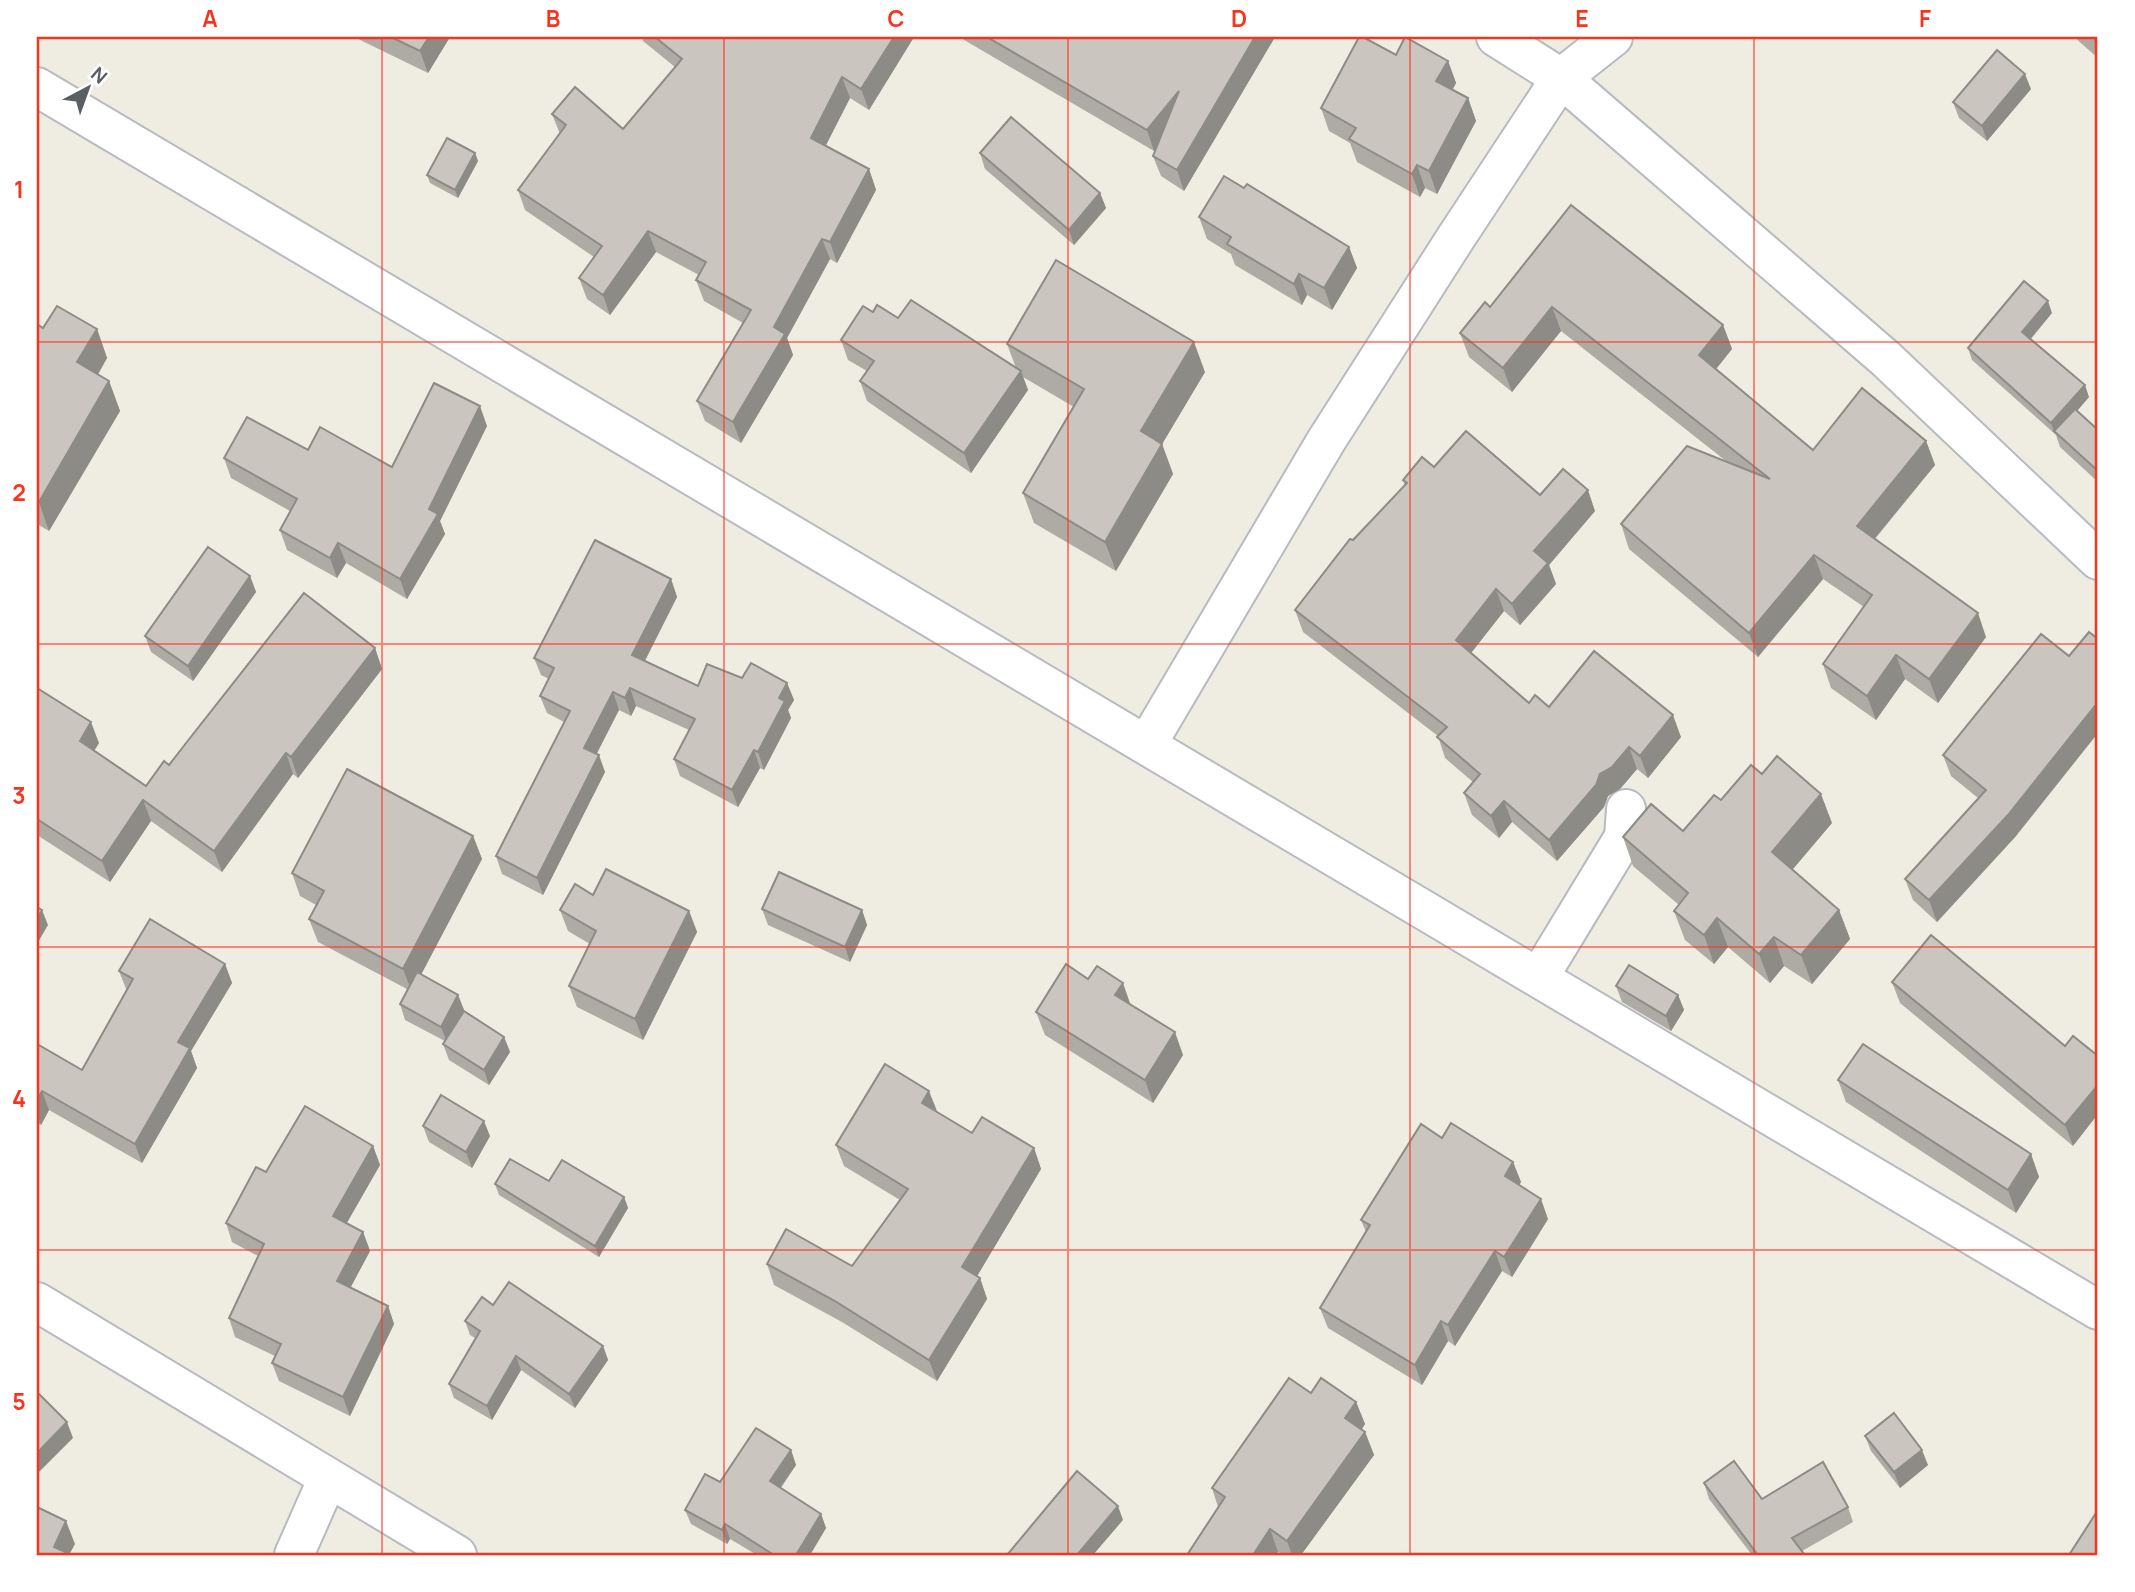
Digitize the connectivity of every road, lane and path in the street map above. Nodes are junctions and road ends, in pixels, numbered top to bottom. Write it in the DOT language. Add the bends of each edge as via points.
graph roads {
  1 [pos="1496,37"];
  2 [pos="1614,37"];
  3 [pos="1562,78"];
  4 [pos="37,87"];
  5 [pos="2098,560"];
  6 [pos="1147,744"];
  7 [pos="1626,809"];
  8 [pos="1539,977"];
  9 [pos="37,1302"];
  10 [pos="2098,1310"];
  11 [pos="328,1478"];
  12 [pos="294,1555"];
  13 [pos="457,1555"];
  1 -- 3 [label="street"];
  2 -- 3 [label="street"];
  3 -- 5 [label="street" via="1886,359"];
  3 -- 6 [label="street" via="1326,441"];
  4 -- 6 [label="street"];
  6 -- 8 [label="street"];
  7 -- 8 [label="street" via="1624,836"];
  8 -- 10 [label="street"];
  9 -- 11 [label="street"];
  11 -- 12 [label="street"];
  11 -- 13 [label="street"];
}
